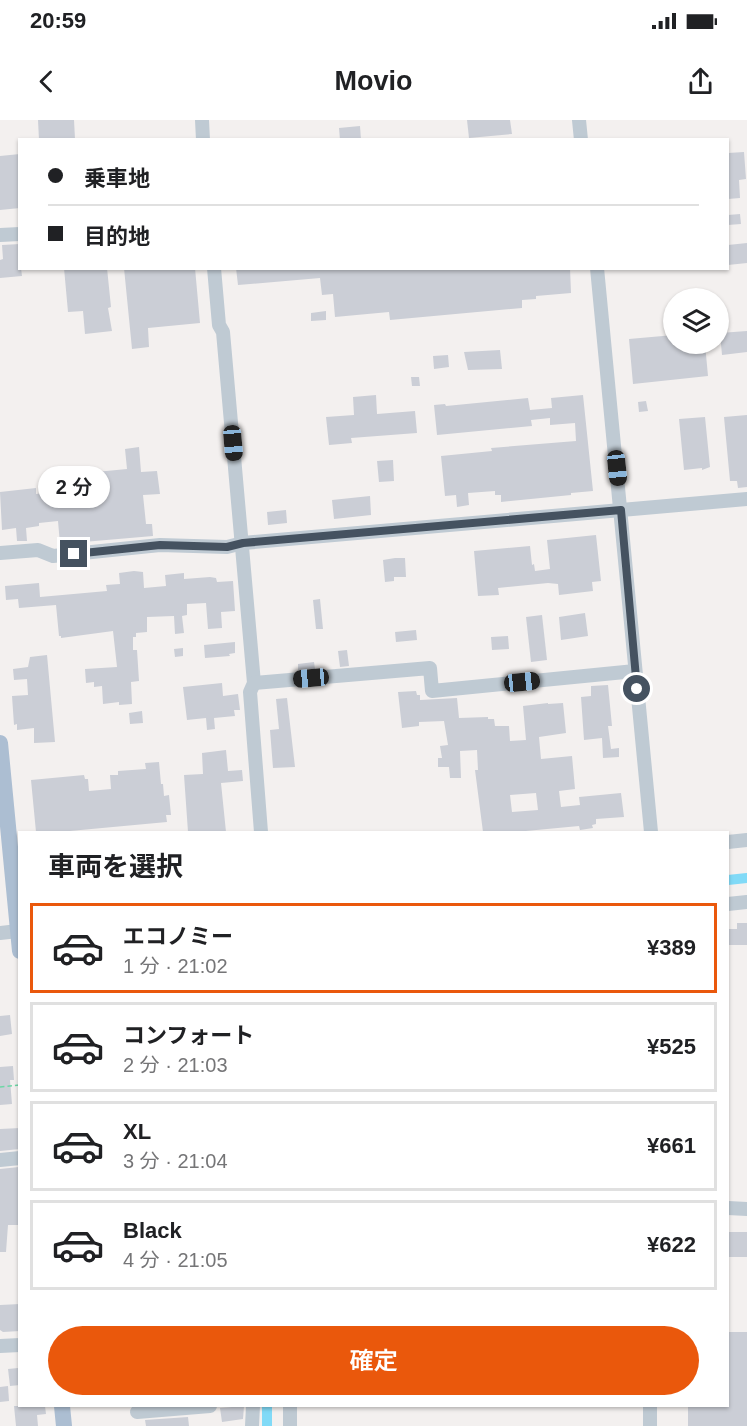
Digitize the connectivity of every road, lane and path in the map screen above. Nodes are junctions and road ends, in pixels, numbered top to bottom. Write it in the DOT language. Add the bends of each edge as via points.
graph roads {
  1 [pos="202,120"];
  2 [pos="579,120"];
  3 [pos="203,138"];
  4 [pos="581,138"];
  5 [pos="18,234"];
  6 [pos="0,235"];
  7 [pos="214,270"];
  8 [pos="597,270"];
  9 [pos="747,499"];
  10 [pos="621,510"];
  11 [pos="243,543"];
  12 [pos="0,553"];
  13 [pos="635,671"];
  14 [pos="254,683"];
  15 [pos="0,743"];
  16 [pos="0,750"];
  17 [pos="3,821"];
  18 [pos="261,831"];
  19 [pos="651,831"];
  20 [pos="747,840"];
  21 [pos="729,842"];
  22 [pos="747,902"];
  23 [pos="729,904"];
  24 [pos="18,931"];
  25 [pos="0,933"];
  26 [pos="18,1085"];
  27 [pos="0,1087"];
  28 [pos="18,1158"];
  29 [pos="0,1160"];
  30 [pos="729,1208"];
  31 [pos="747,1209"];
  32 [pos="18,1345"];
  33 [pos="0,1346"];
  34 [pos="62,1407"];
  35 [pos="202,1407"];
  36 [pos="252,1407"];
  37 [pos="290,1407"];
  38 [pos="650,1407"];
  39 [pos="137,1415"];
  40 [pos="64,1426"];
  41 [pos="252,1426"];
  42 [pos="290,1426"];
  43 [pos="650,1426"];
  1 -- 3 [label="street"];
  2 -- 4 [label="street"];
  5 -- 6 [label="street"];
  7 -- 11 [label="street"];
  8 -- 10 [label="street"];
  9 -- 10 [label="street"];
  10 -- 11 [label="street"];
  10 -- 13 [label="street"];
  11 -- 12 [label="street" via="227,547 160,545 53,556 38,550"];
  11 -- 14 [label="street"];
  13 -- 14 [label="street" via="432,691 430,668"];
  13 -- 19 [label="street"];
  14 -- 18 [label="street" via="250,692"];
  15 -- 16 [label="main road"];
  16 -- 17 [label="main road"];
  17 -- 24 [label="main road"];
  20 -- 21 [label="street"];
  22 -- 23 [label="street"];
  24 -- 25 [label="street"];
  26 -- 27 [label="path"];
  28 -- 29 [label="street"];
  30 -- 31 [label="street"];
  32 -- 33 [label="street"];
  34 -- 40 [label="main road"];
  35 -- 39 [label="street"];
  36 -- 41 [label="street"];
  37 -- 42 [label="street"];
  38 -- 43 [label="street"];
}
